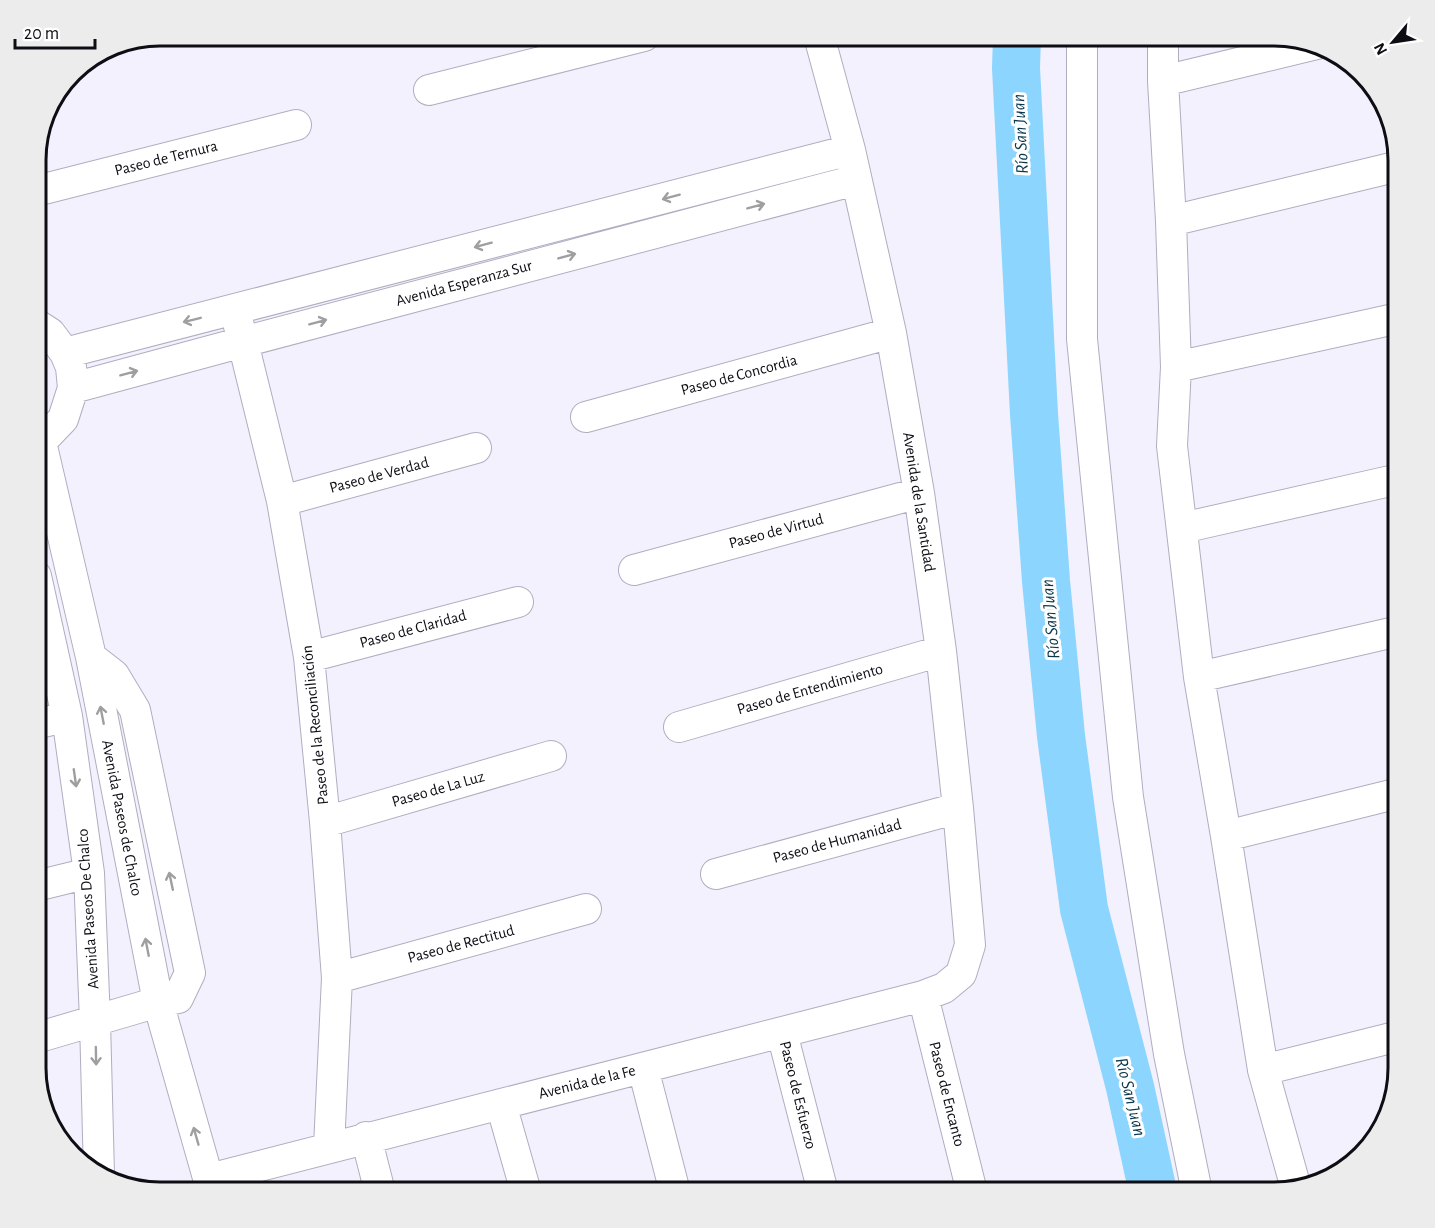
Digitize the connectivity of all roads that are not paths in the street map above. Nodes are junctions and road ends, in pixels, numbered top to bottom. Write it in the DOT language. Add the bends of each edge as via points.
graph roads {
  1 [pos="822,46"];
  2 [pos="1082,46"];
  3 [pos="1163,46"];
  4 [pos="602,47"];
  5 [pos="1296,49"];
  6 [pos="1163,81"];
  7 [pos="429,90"];
  8 [pos="296,125"];
  9 [pos="850,150"];
  10 [pos="1388,169"];
  11 [pos="856,180"];
  12 [pos="47,188"];
  13 [pos="1171,221"];
  14 [pos="234,310"];
  15 [pos="1388,320"];
  16 [pos="47,331"];
  17 [pos="891,333"];
  18 [pos="243,342"];
  19 [pos="65,353"];
  20 [pos="1176,367"];
  21 [pos="73,388"];
  22 [pos="586,417"];
  23 [pos="47,434"];
  24 [pos="476,448"];
  25 [pos="47,479"];
  26 [pos="1388,481"];
  27 [pos="919,493"];
  28 [pos="282,501"];
  29 [pos="1182,528"];
  30 [pos="634,570"];
  31 [pos="518,602"];
  32 [pos="47,626"];
  33 [pos="1388,634"];
  34 [pos="941,651"];
  35 [pos="309,657"];
  36 [pos="1199,677"];
  37 [pos="67,716"];
  38 [pos="47,721"];
  39 [pos="679,727"];
  40 [pos="551,756"];
  41 [pos="1388,796"];
  42 [pos="958,808"];
  43 [pos="325,822"];
  44 [pos="1226,836"];
  45 [pos="89,873"];
  46 [pos="716,874"];
  47 [pos="47,883"];
  48 [pos="585,909"];
  49 [pos="961,974"];
  50 [pos="337,978"];
  51 [pos="923,996"];
  52 [pos="158,1002"];
  53 [pos="95,1021"];
  54 [pos="782,1033"];
  55 [pos="47,1035"];
  56 [pos="1388,1039"];
  57 [pos="643,1068"];
  58 [pos="1263,1070"];
  59 [pos="501,1104"];
  60 [pos="366,1137"];
  61 [pos="329,1147"];
  62 [pos="99,1163"];
  63 [pos="1294,1180"];
  64 [pos="209,1182"];
  65 [pos="219,1182"];
  66 [pos="377,1182"];
  67 [pos="523,1182"];
  68 [pos="672,1182"];
  69 [pos="820,1182"];
  70 [pos="970,1182"];
  71 [pos="1195,1182"];
  1 -- 9 [label="street, Avenida de la Santidad"];
  2 -- 71 [label="street" via="1082,339 1128,797 1169,1054"];
  3 -- 6 [label="street"];
  4 -- 7 [label="street"];
  5 -- 6 [label="street"];
  6 -- 13 [label="street"];
  8 -- 12 [label="street, Paseo de Ternura"];
  9 -- 11 [label="street, Avenida de la Santidad"];
  9 -- 14 [label="street, Avenida Esperanza Sur, one-way"];
  10 -- 13 [label="street"];
  11 -- 17 [label="street, Avenida de la Santidad"];
  18 -- 11 [label="street, Avenida Esperanza Sur, one-way"];
  13 -- 20 [label="street"];
  14 -- 18 [label="street, Paseo de la Reconciliación"];
  14 -- 19 [label="street, Avenida Esperanza Sur, one-way"];
  15 -- 20 [label="street"];
  16 -- 19 [label="street"];
  17 -- 22 [label="street, Paseo de Concordia"];
  17 -- 27 [label="street, Avenida de la Santidad"];
  21 -- 18 [label="street, Avenida Esperanza Sur, one-way"];
  18 -- 28 [label="street, Paseo de la Reconciliación"];
  19 -- 21 [label="street"];
  20 -- 29 [label="street" via="1172,446"];
  21 -- 23 [label="street" via="63,419"];
  24 -- 28 [label="street, Paseo de Verdad"];
  52 -- 25 [label="street, one-way" via="178,998 190,973 135,710 114,675 91,657"];
  26 -- 29 [label="street"];
  27 -- 30 [label="street, Paseo de Virtud"];
  27 -- 34 [label="street, Avenida de la Santidad"];
  28 -- 35 [label="street, Paseo de la Reconciliación"];
  29 -- 36 [label="street"];
  31 -- 35 [label="street, Paseo de Claridad"];
  32 -- 37 [label="street, Avenida Paseos De Chalco"];
  33 -- 36 [label="street"];
  34 -- 39 [label="street, Paseo de Entendimiento"];
  34 -- 42 [label="street, Avenida de la Santidad"];
  35 -- 43 [label="street, Paseo de la Reconciliación"];
  36 -- 44 [label="street"];
  37 -- 38 [label="street"];
  37 -- 45 [label="street, Avenida Paseos De Chalco, one-way"];
  40 -- 43 [label="street, Paseo de La Luz"];
  41 -- 44 [label="street"];
  42 -- 46 [label="street, Paseo de Humanidad"];
  42 -- 49 [label="street, Avenida de la Santidad" via="970,945"];
  43 -- 50 [label="street, Paseo de la Reconciliación"];
  44 -- 58 [label="street"];
  45 -- 47 [label="street"];
  45 -- 53 [label="street, Avenida Paseos De Chalco"];
  48 -- 50 [label="street, Paseo de Rectitud"];
  49 -- 51 [label="street, Avenida de la Fe" via="944,988"];
  50 -- 61 [label="street, Paseo de la Reconciliación"];
  51 -- 54 [label="street, Avenida de la Fe"];
  51 -- 70 [label="street, Paseo de Encanto"];
  52 -- 53 [label="street"];
  64 -- 52 [label="street, one-way"];
  53 -- 55 [label="street"];
  53 -- 62 [label="street, Avenida Paseos De Chalco, one-way"];
  54 -- 57 [label="street, Avenida de la Fe"];
  54 -- 69 [label="street, Paseo de Esfuerzo"];
  56 -- 58 [label="street"];
  57 -- 59 [label="street, Avenida de la Fe"];
  57 -- 68 [label="street"];
  58 -- 63 [label="street"];
  59 -- 60 [label="street, Avenida de la Fe"];
  59 -- 67 [label="street"];
  60 -- 61 [label="street, Avenida de la Fe"];
  60 -- 66 [label="street"];
  61 -- 65 [label="street, Avenida de la Fe"];
}
